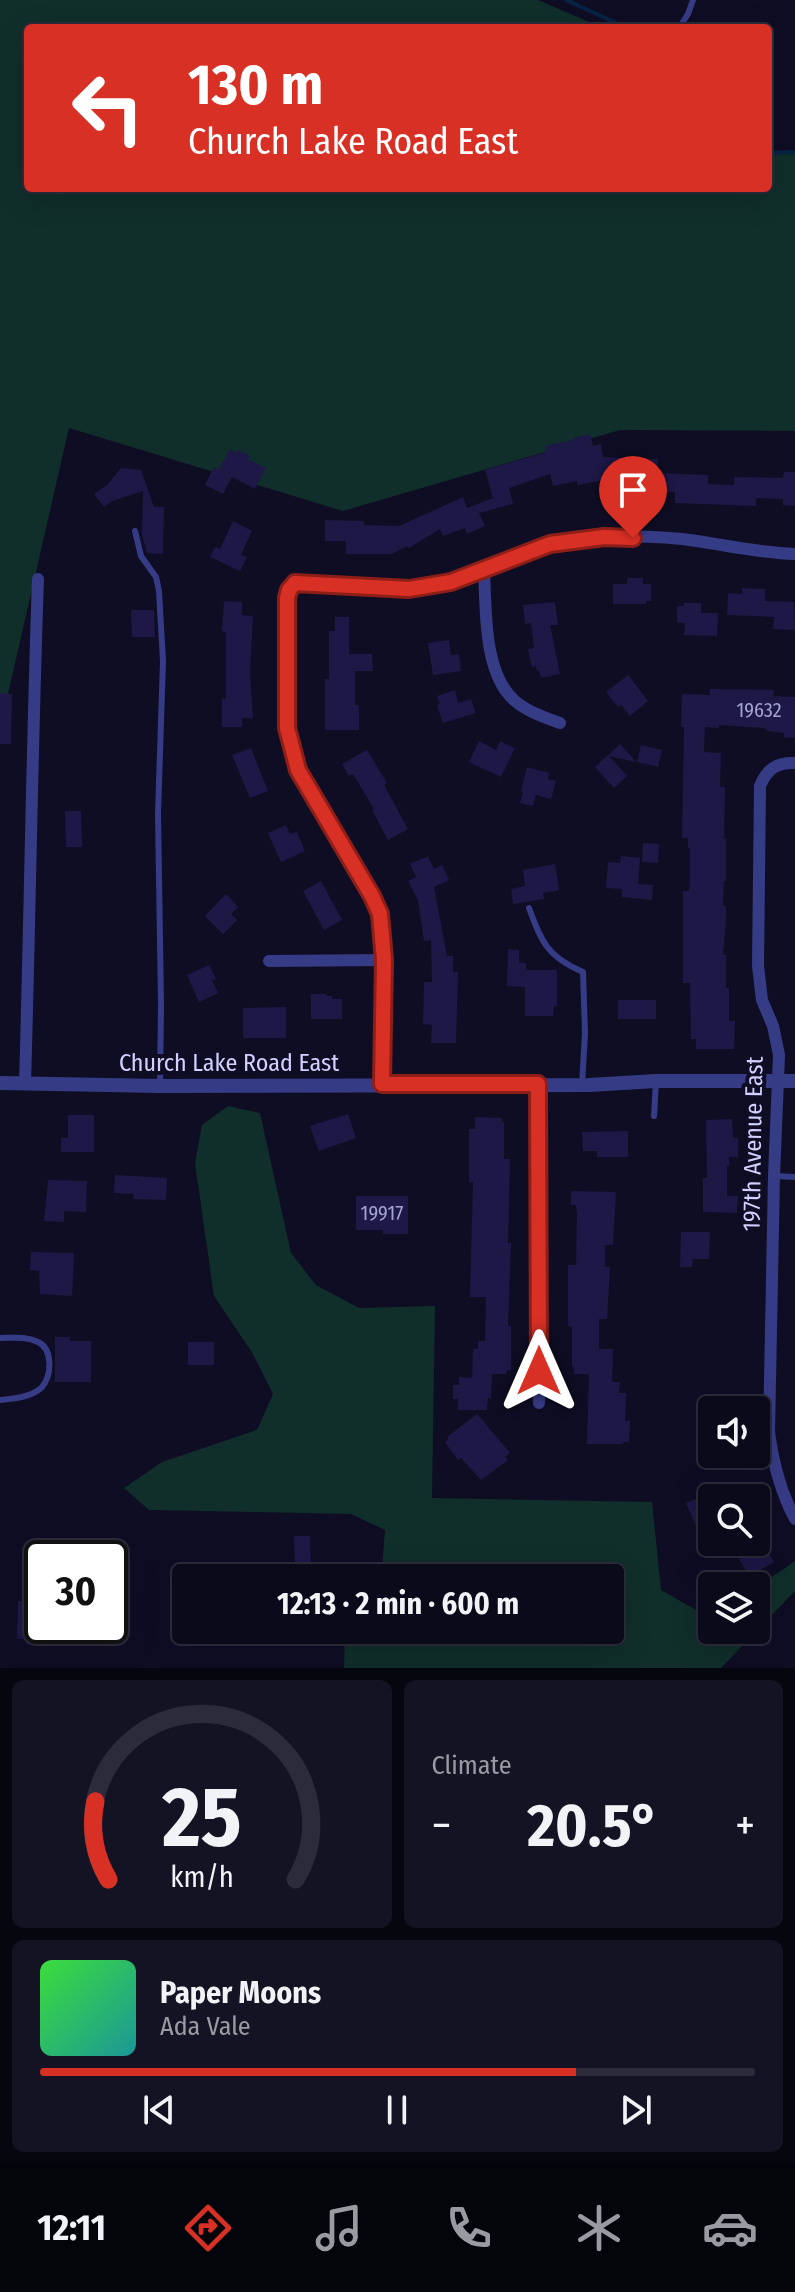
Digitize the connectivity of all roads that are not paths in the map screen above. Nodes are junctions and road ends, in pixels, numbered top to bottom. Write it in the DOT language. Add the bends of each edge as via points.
graph roads {
  1 [pos="693,0"];
  2 [pos="682,24"];
  3 [pos="135,531"];
  4 [pos="795,554"];
  5 [pos="484,569"];
  6 [pos="38,579"];
  7 [pos="560,723"];
  8 [pos="795,763"];
  9 [pos="529,908"];
  10 [pos="384,960"];
  11 [pos="269,961"];
  12 [pos="656,1081"];
  13 [pos="777,1081"];
  14 [pos="795,1081"];
  15 [pos="0,1083"];
  16 [pos="25,1083"];
  17 [pos="382,1084"];
  18 [pos="538,1084"];
  19 [pos="582,1085"];
  20 [pos="160,1086"];
  21 [pos="654,1116"];
  22 [pos="774,1176"];
  23 [pos="795,1177"];
  24 [pos="0,1338"];
  25 [pos="0,1400"];
  26 [pos="539,1403"];
  27 [pos="795,1519"];
  1 -- 2 [label="lane"];
  3 -- 20 [label="lane" via="141,556 156,577 163,661"];
  4 -- 5 [label="street" via="684,540 604,537 550,544"];
  5 -- 7 [label="street" via="489,638 502,687 527,710"];
  5 -- 10 [label="street" via="451,582 409,589 295,583 289,590 285,610 290,749 372,896 382,924"];
  6 -- 16 [label="street"];
  8 -- 13 [label="street, 197th Avenue East" via="769,770 760,786 758,966 779,1055"];
  9 -- 19 [label="lane" via="545,946 564,964 583,972"];
  10 -- 11 [label="street"];
  10 -- 17 [label="street"];
  12 -- 13 [label="street, Church Lake Road East"];
  12 -- 19 [label="street, Church Lake Road East"];
  12 -- 21 [label="lane"];
  13 -- 14 [label="street, Church Lake Road East"];
  13 -- 22 [label="street, 197th Avenue East"];
  15 -- 16 [label="street, Church Lake Road East"];
  16 -- 20 [label="street, Church Lake Road East"];
  17 -- 18 [label="street, Church Lake Road East"];
  17 -- 20 [label="street, Church Lake Road East"];
  18 -- 19 [label="street, Church Lake Road East"];
  18 -- 26 [label="street"];
  22 -- 23 [label="lane"];
  22 -- 27 [label="street, 197th Avenue East" via="769,1432 773,1464"];
  24 -- 25 [label="lane" via="42,1343 49,1373 42,1388"];
}
